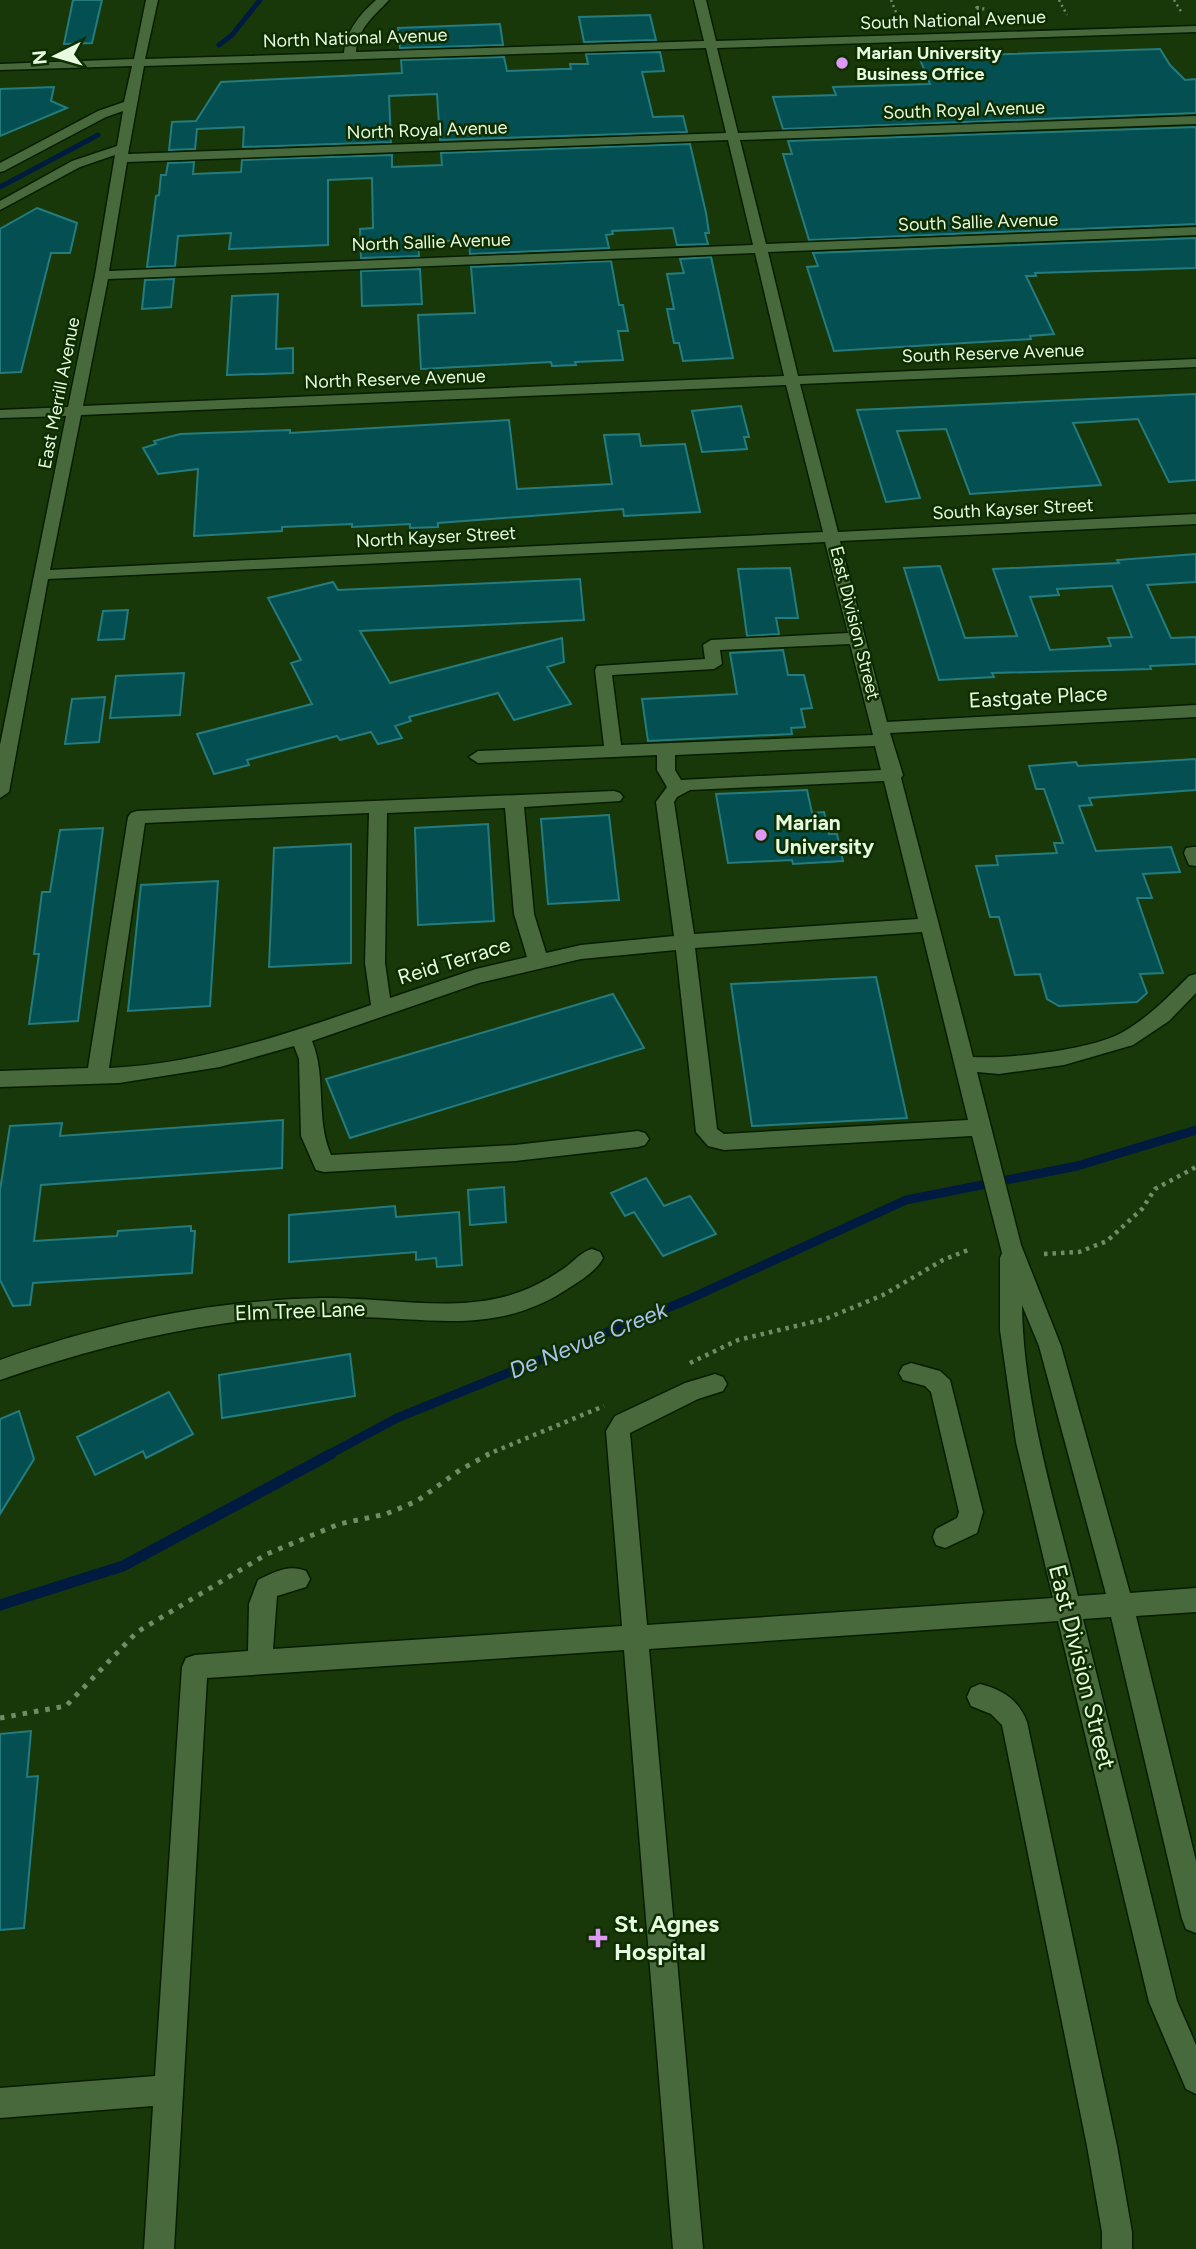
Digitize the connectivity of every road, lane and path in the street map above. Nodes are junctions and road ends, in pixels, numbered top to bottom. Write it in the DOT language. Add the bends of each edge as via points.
graph roads {
  1 [pos="152,0"];
  2 [pos="383,0"];
  3 [pos="700,0"];
  4 [pos="975,0"];
  5 [pos="979,6"];
  6 [pos="1196,29"];
  7 [pos="711,44"];
  8 [pos="350,56"];
  9 [pos="140,62"];
  10 [pos="0,67"];
  11 [pos="130,104"];
  12 [pos="1196,120"];
  13 [pos="734,136"];
  14 [pos="121,153"];
  15 [pos="0,168"];
  16 [pos="0,206"];
  17 [pos="1196,231"];
  18 [pos="762,248"];
  19 [pos="102,275"];
  20 [pos="1196,363"];
  21 [pos="792,380"];
  22 [pos="75,411"];
  23 [pos="0,414"];
  24 [pos="1196,519"];
  25 [pos="833,537"];
  26 [pos="41,575"];
  27 [pos="858,638"];
  28 [pos="1196,711"];
  29 [pos="883,734"];
  30 [pos="666,749"];
  31 [pos="613,751"];
  32 [pos="478,757"];
  33 [pos="894,775"];
  34 [pos="677,788"];
  35 [pos="0,792"];
  36 [pos="614,797"];
  37 [pos="514,801"];
  38 [pos="378,806"];
  39 [pos="1196,853"];
  40 [pos="1196,860"];
  41 [pos="930,925"];
  42 [pos="685,942"];
  43 [pos="538,960"];
  44 [pos="1196,981"];
  45 [pos="382,1008"];
  46 [pos="300,1037"];
  47 [pos="966,1064"];
  48 [pos="97,1076"];
  49 [pos="0,1079"];
  50 [pos="982,1128"];
  51 [pos="638,1139"];
  52 [pos="1196,1167"];
  53 [pos="1010,1245"];
  54 [pos="968,1250"];
  55 [pos="1044,1254"];
  56 [pos="592,1258"];
  57 [pos="688,1364"];
  58 [pos="0,1370"];
  59 [pos="911,1373"];
  60 [pos="715,1384"];
  61 [pos="608,1404"];
  62 [pos="945,1537"];
  63 [pos="297,1578"];
  64 [pos="1196,1600"];
  65 [pos="1121,1605"];
  66 [pos="1067,1609"];
  67 [pos="636,1636"];
  68 [pos="260,1663"];
  69 [pos="980,1697"];
  70 [pos="0,1718"];
  71 [pos="1196,1919"];
  72 [pos="1196,2079"];
  73 [pos="169,2090"];
  74 [pos="0,2103"];
  75 [pos="159,2249"];
  76 [pos="688,2249"];
  77 [pos="1117,2249"];
  1 -- 9 [label="street, East Merrill Avenue"];
  2 -- 8 [label="street" via="358,26"];
  3 -- 7 [label="street, East Division Street"];
  4 -- 5 [label="path"];
  6 -- 7 [label="street, South National Avenue"];
  7 -- 8 [label="street, North National Avenue"];
  7 -- 13 [label="street, East Division Street"];
  8 -- 9 [label="street, North National Avenue"];
  9 -- 10 [label="street, North National Avenue"];
  9 -- 11 [label="street, East Merrill Avenue"];
  11 -- 14 [label="street, East Merrill Avenue"];
  11 -- 15 [label="street"];
  12 -- 13 [label="street, South Royal Avenue"];
  13 -- 14 [label="street, North Royal Avenue"];
  13 -- 18 [label="street, East Division Street"];
  14 -- 16 [label="street, North Royal Avenue" via="76,164"];
  14 -- 19 [label="street, East Merrill Avenue"];
  17 -- 18 [label="street, South Sallie Avenue"];
  18 -- 19 [label="street, North Sallie Avenue"];
  18 -- 21 [label="street, East Division Street"];
  19 -- 22 [label="street, East Merrill Avenue"];
  20 -- 21 [label="street, South Reserve Avenue"];
  21 -- 22 [label="street, North Reserve Avenue"];
  21 -- 25 [label="street, East Division Street"];
  22 -- 23 [label="street, North Reserve Avenue"];
  22 -- 26 [label="street, East Merrill Avenue"];
  24 -- 25 [label="street, South Kayser Street"];
  25 -- 26 [label="street, North Kayser Street"];
  25 -- 27 [label="street, East Division Street"];
  26 -- 35 [label="street, East Merrill Avenue"];
  27 -- 29 [label="street, East Division Street"];
  27 -- 31 [label="street" via="711,645 714,664 603,670"];
  28 -- 29 [label="street, Eastgate Place"];
  29 -- 30 [label="street, Eastgate Place"];
  29 -- 33 [label="street, East Division Street"];
  30 -- 31 [label="street, Eastgate Place"];
  30 -- 34 [label="street" via="666,770"];
  31 -- 32 [label="street, Eastgate Place"];
  33 -- 34 [label="street" via="712,782"];
  33 -- 41 [label="street, East Division Street"];
  34 -- 42 [label="street" via="665,802"];
  36 -- 37 [label="street"];
  37 -- 38 [label="street"];
  37 -- 43 [label="street" via="524,914"];
  38 -- 45 [label="street" via="375,963"];
  38 -- 48 [label="street" via="136,817"];
  39 -- 40 [label="street"];
  41 -- 42 [label="street, Reid Terrace"];
  41 -- 47 [label="street, East Division Street"];
  42 -- 43 [label="street, Reid Terrace"];
  42 -- 50 [label="street" via="707,1132 715,1140"];
  43 -- 45 [label="street, Reid Terrace"];
  44 -- 47 [label="street" via="1162,1016 1126,1040 999,1066"];
  45 -- 46 [label="street, Reid Terrace"];
  46 -- 48 [label="street, Reid Terrace" via="198,1063"];
  46 -- 51 [label="street" via="309,1059 312,1136 324,1164 515,1153"];
  47 -- 50 [label="street, East Division Street"];
  48 -- 49 [label="street, Reid Terrace"];
  50 -- 53 [label="street, East Division Street"];
  52 -- 55 [label="path" via="1155,1189 1142,1209 1107,1241 1079,1252"];
  53 -- 65 [label="street, East Division Street" via="1050,1346"];
  53 -- 66 [label="street, East Division Street" via="1011,1330 1028,1442"];
  54 -- 57 [label="path" via="837,1314 738,1340"];
  56 -- 58 [label="street, Elm Tree Lane" via="546,1292 494,1310 447,1314 318,1307 239,1312 106,1336"];
  59 -- 62 [label="street" via="932,1378 947,1398 971,1513 968,1525"];
  60 -- 67 [label="street" via="623,1423 618,1432"];
  61 -- 70 [label="path" via="499,1448 417,1501 386,1514 339,1524 267,1555 137,1632 66,1706"];
  63 -- 68 [label="street" via="267,1588"];
  64 -- 65 [label="street"];
  65 -- 66 [label="street"];
  65 -- 71 [label="street, East Division Street"];
  66 -- 67 [label="street"];
  66 -- 72 [label="street, East Division Street" via="1163,2002"];
  67 -- 68 [label="street"];
  67 -- 76 [label="street"];
  68 -- 73 [label="street" via="195,1667"];
  69 -- 77 [label="street" via="1007,1709 1014,1722 1118,2232"];
  73 -- 74 [label="street"];
  73 -- 75 [label="street"];
}
